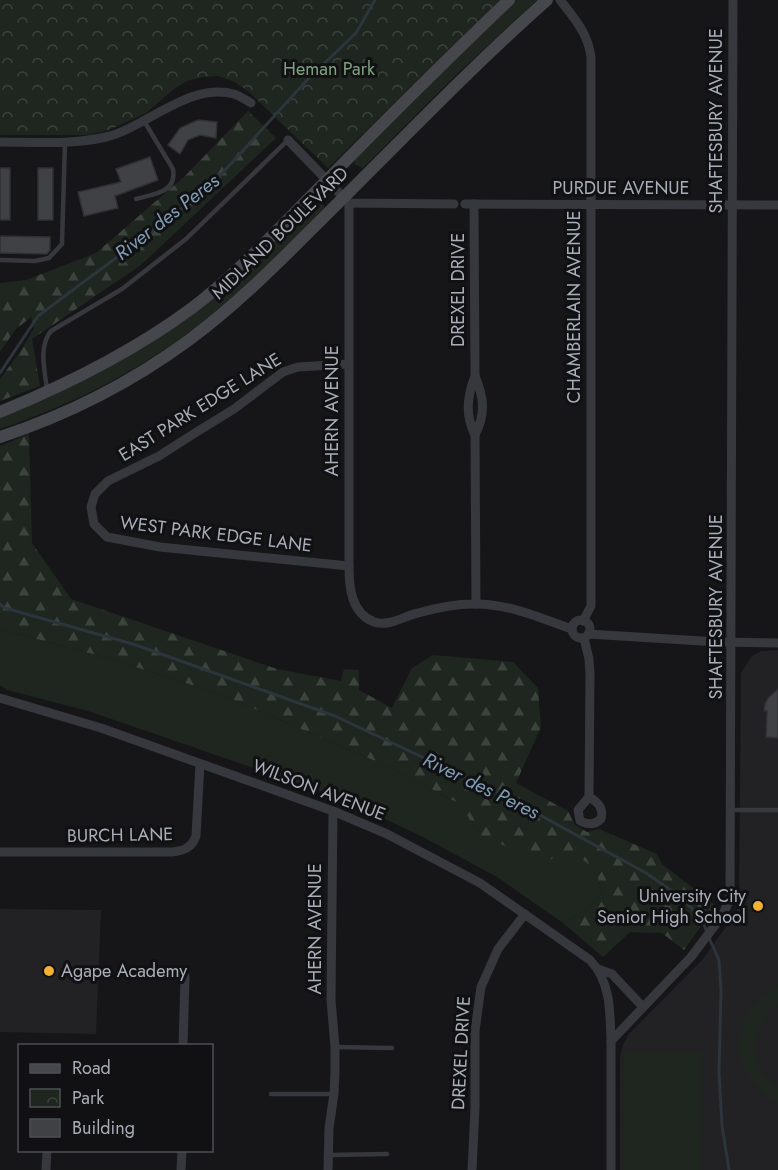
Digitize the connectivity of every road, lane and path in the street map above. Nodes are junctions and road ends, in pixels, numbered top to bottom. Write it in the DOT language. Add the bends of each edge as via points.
graph roads {
  1 [pos="509,0"];
  2 [pos="547,0"];
  3 [pos="560,0"];
  4 [pos="733,0"];
  5 [pos="251,103"];
  6 [pos="144,121"];
  7 [pos="288,140"];
  8 [pos="65,141"];
  9 [pos="0,142"];
  10 [pos="327,180"];
  11 [pos="136,199"];
  12 [pos="346,200"];
  13 [pos="454,204"];
  14 [pos="470,204"];
  15 [pos="591,204"];
  16 [pos="733,205"];
  17 [pos="778,205"];
  18 [pos="0,260"];
  19 [pos="348,364"];
  20 [pos="475,376"];
  21 [pos="47,393"];
  22 [pos="0,411"];
  23 [pos="475,435"];
  24 [pos="0,437"];
  25 [pos="91,514"];
  26 [pos="349,566"];
  27 [pos="476,604"];
  28 [pos="583,621"];
  29 [pos="572,629"];
  30 [pos="586,636"];
  31 [pos="732,642"];
  32 [pos="778,643"];
  33 [pos="0,698"];
  34 [pos="200,764"];
  35 [pos="589,797"];
  36 [pos="333,810"];
  37 [pos="731,810"];
  38 [pos="778,810"];
  39 [pos="0,852"];
  40 [pos="525,914"];
  41 [pos="598,969"];
  42 [pos="185,976"];
  43 [pos="643,1007"];
  44 [pos="610,1041"];
  45 [pos="183,1044"];
  46 [pos="335,1047"];
  47 [pos="393,1048"];
  48 [pos="271,1094"];
  49 [pos="334,1094"];
  50 [pos="47,1152"];
  51 [pos="182,1152"];
  52 [pos="387,1154"];
  53 [pos="329,1155"];
  54 [pos="46,1170"];
  55 [pos="181,1170"];
  56 [pos="328,1170"];
  57 [pos="472,1170"];
  58 [pos="611,1170"];
  1 -- 10 [label="main road, MIDLAND BOULEVARD"];
  2 -- 12 [label="main road, MIDLAND BOULEVARD" via="504,38"];
  3 -- 15 [label="street, CHAMBERLAIN AVENUE" via="582,28 590,48"];
  4 -- 16 [label="street, SHAFTESBURY AVENUE"];
  5 -- 6 [label="street" via="234,94 200,94"];
  6 -- 8 [label="street" via="106,137"];
  6 -- 11 [label="lane" via="173,169 174,178 163,191"];
  7 -- 10 [label="street"];
  7 -- 21 [label="lane" via="186,239 122,289 51,331 45,338 43,357"];
  8 -- 9 [label="street"];
  8 -- 18 [label="lane" via="62,244 50,258"];
  10 -- 12 [label="street"];
  10 -- 21 [label="main road, MIDLAND BOULEVARD" via="193,307 111,360"];
  12 -- 13 [label="street"];
  12 -- 19 [label="street, AHERN AVENUE"];
  12 -- 24 [label="main road, MIDLAND BOULEVARD" via="222,314 146,369 101,395"];
  14 -- 15 [label="street, PURDUE AVENUE"];
  14 -- 20 [label="street, DREXEL DRIVE"];
  15 -- 16 [label="street, PURDUE AVENUE"];
  15 -- 28 [label="street, CHAMBERLAIN AVENUE" via="591,606"];
  16 -- 17 [label="street, PURDUE AVENUE"];
  16 -- 31 [label="street, SHAFTESBURY AVENUE"];
  19 -- 25 [label="street, EAST PARK EDGE LANE" via="298,367 283,372 234,409 159,456 108,481 95,494"];
  19 -- 26 [label="street, AHERN AVENUE"];
  20 -- 23 [label="street, DREXEL DRIVE" via="468,394 469,422"];
  20 -- 23 [label="street, DREXEL DRIVE" via="482,393 482,421"];
  21 -- 22 [label="main road, MIDLAND BOULEVARD"];
  23 -- 27 [label="street, DREXEL DRIVE"];
  25 -- 26 [label="street, WEST PARK EDGE LANE" via="94,524 107,537 160,547"];
  26 -- 27 [label="street, AHERN AVENUE" via="355,605 371,620 383,623 455,605"];
  27 -- 29 [label="street" via="515,610"];
  28 -- 29 [label="street" via="577,621"];
  28 -- 30 [label="street" via="589,626"];
  29 -- 30 [label="street" via="575,636"];
  30 -- 31 [label="street"];
  30 -- 35 [label="street" via="590,674"];
  31 -- 32 [label="street"];
  31 -- 37 [label="street, SHAFTESBURY AVENUE"];
  33 -- 34 [label="street, WILSON AVENUE" via="101,728"];
  34 -- 36 [label="street, WILSON AVENUE"];
  34 -- 39 [label="street, BURCH LANE" via="196,836 186,849"];
  36 -- 40 [label="street, WILSON AVENUE" via="480,883"];
  36 -- 46 [label="street, AHERN AVENUE" via="331,1000"];
  37 -- 38 [label="lane"];
  37 -- 43 [label="street, SHAFTESBURY AVENUE" via="730,899 697,948"];
  40 -- 41 [label="street, WILSON AVENUE"];
  40 -- 57 [label="street, DREXEL DRIVE" via="498,949 481,987 475,1031"];
  41 -- 43 [label="street, WILSON AVENUE" via="612,974"];
  41 -- 44 [label="street" via="610,1010"];
  42 -- 45 [label="street"];
  43 -- 44 [label="street, SHAFTESBURY AVENUE"];
  44 -- 58 [label="street"];
  46 -- 47 [label="lane"];
  46 -- 49 [label="street, AHERN AVENUE"];
  48 -- 49 [label="lane"];
  49 -- 53 [label="street, AHERN AVENUE"];
  50 -- 54 [label="street"];
  51 -- 55 [label="street"];
  52 -- 53 [label="lane"];
  53 -- 56 [label="street, AHERN AVENUE"];
}
